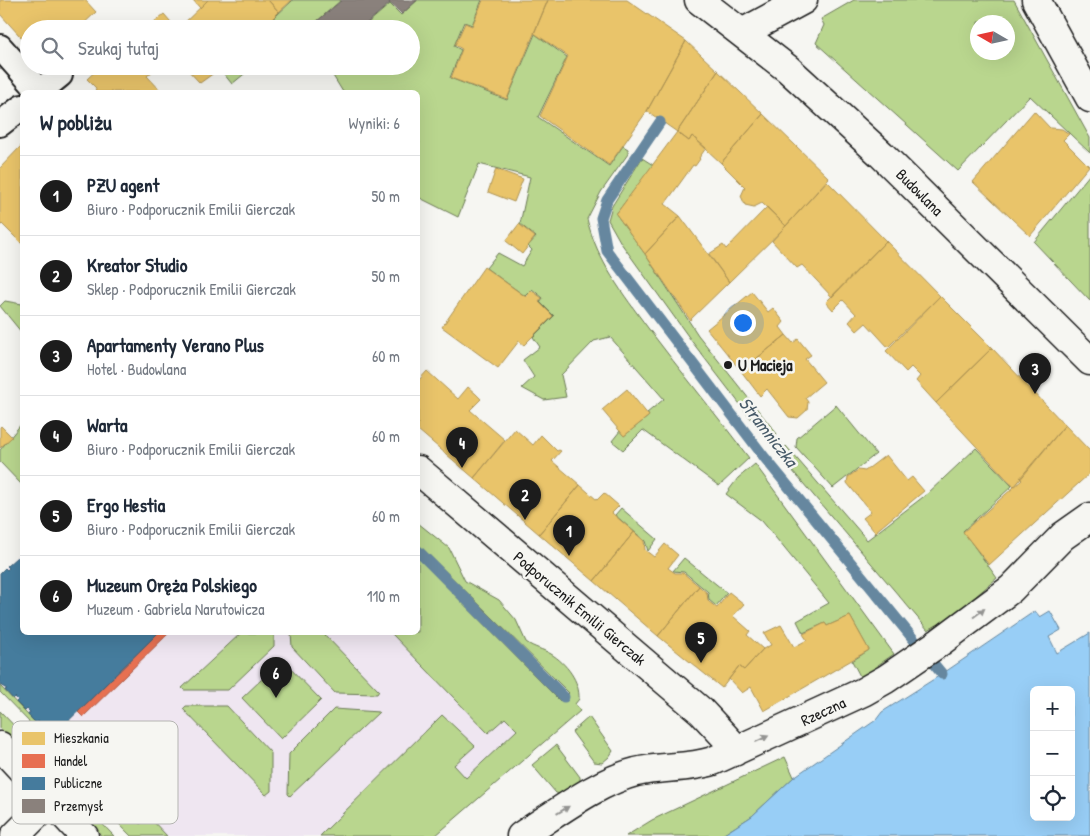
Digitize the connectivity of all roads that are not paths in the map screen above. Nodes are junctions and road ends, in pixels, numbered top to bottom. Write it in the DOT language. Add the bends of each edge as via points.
graph roads {
  1 [pos="700,0"];
  2 [pos="803,0"];
  3 [pos="1036,0"];
  4 [pos="742,33"];
  5 [pos="0,47"];
  6 [pos="60,75"];
  7 [pos="23,90"];
  8 [pos="43,90"];
  9 [pos="1090,98"];
  10 [pos="20,109"];
  11 [pos="0,124"];
  12 [pos="1090,361"];
  13 [pos="420,472"];
  14 [pos="1090,517"];
  15 [pos="0,746"];
  16 [pos="734,752"];
  17 [pos="12,759"];
  18 [pos="27,824"];
  19 [pos="73,824"];
  20 [pos="15,836"];
  21 [pos="84,836"];
  22 [pos="521,836"];
  1 -- 4 [label="street, Budowlana"];
  2 -- 4 [label="street"];
  3 -- 9 [label="street"];
  4 -- 12 [label="street, Budowlana" via="788,69 881,154"];
  5 -- 7 [label="street"];
  6 -- 8 [label="street"];
  10 -- 11 [label="street"];
  13 -- 16 [label="street, Podporucznik Emilii Gierczak" via="701,711 729,741"];
  16 -- 14 [label="street, Rzeczna, one-way" via="863,692 899,670 1011,589 1063,536"];
  15 -- 17 [label="street"];
  22 -- 16 [label="street, Rzeczna, one-way" via="616,778 639,771 705,764"];
  18 -- 20 [label="street"];
  19 -- 21 [label="street"];
}
